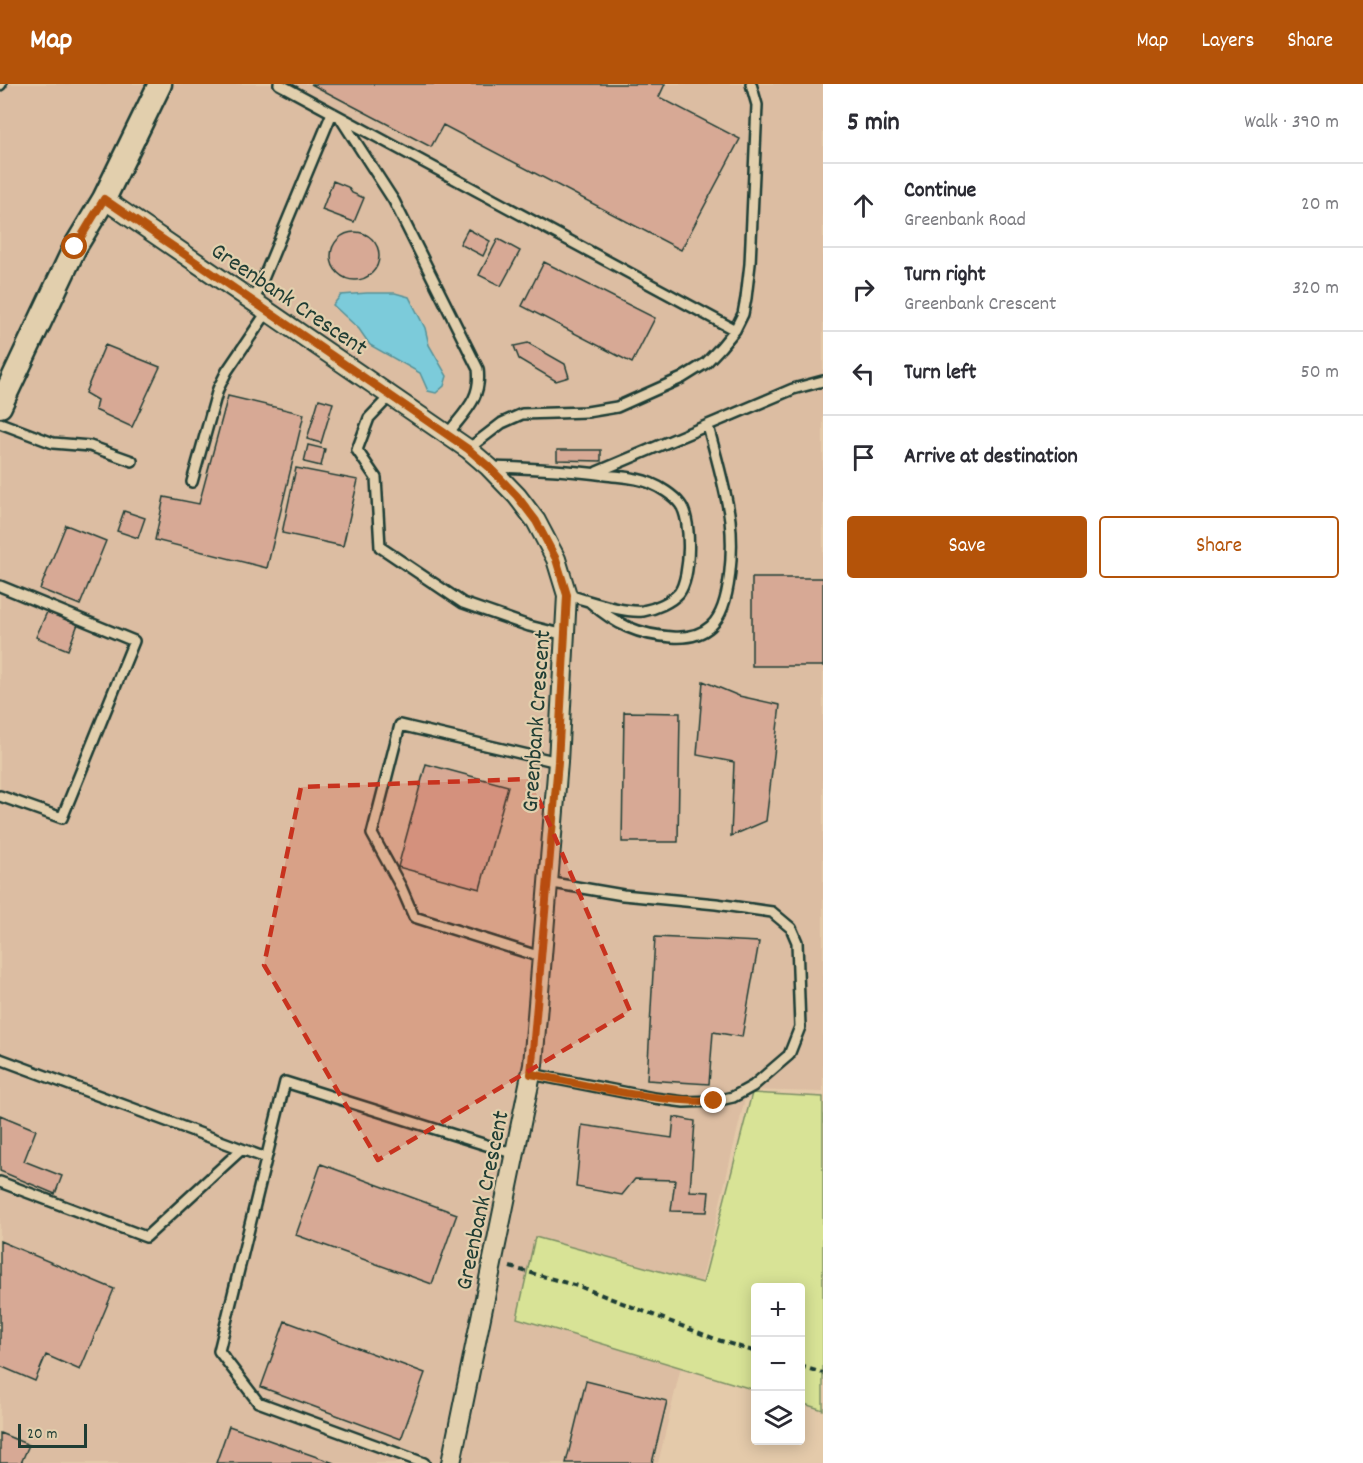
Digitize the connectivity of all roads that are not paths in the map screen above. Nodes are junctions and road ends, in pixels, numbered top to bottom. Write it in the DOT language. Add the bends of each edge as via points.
graph roads {
  1 [pos="160,84"];
  2 [pos="279,84"];
  3 [pos="751,84"];
  4 [pos="336,115"];
  5 [pos="104,199"];
  6 [pos="260,308"];
  7 [pos="735,330"];
  8 [pos="823,381"];
  9 [pos="390,396"];
  10 [pos="0,406"];
  11 [pos="0,423"];
  12 [pos="708,426"];
  13 [pos="447,435"];
  14 [pos="468,449"];
  15 [pos="132,461"];
  16 [pos="489,467"];
  17 [pos="595,473"];
  18 [pos="192,482"];
  19 [pos="0,586"];
  20 [pos="567,595"];
  21 [pos="587,600"];
  22 [pos="565,635"];
  23 [pos="558,762"];
  24 [pos="0,796"];
  25 [pos="547,882"];
  26 [pos="541,957"];
  27 [pos="0,1059"];
  28 [pos="531,1074"];
  29 [pos="242,1149"];
  30 [pos="515,1154"];
  31 [pos="266,1158"];
  32 [pos="0,1182"];
  33 [pos="423,1463"];
  34 [pos="451,1463"];
  1 -- 5 [label="street"];
  2 -- 4 [label="lane"];
  3 -- 7 [label="lane" via="757,105 750,264 743,314"];
  4 -- 6 [label="lane"];
  4 -- 7 [label="lane"];
  4 -- 13 [label="lane" via="394,201 478,369 477,394"];
  5 -- 6 [label="street, Greenbank Crescent"];
  5 -- 10 [label="street" via="75,247"];
  6 -- 9 [label="street, Greenbank Crescent"];
  6 -- 18 [label="lane" via="218,389"];
  7 -- 14 [label="lane" via="706,363 667,385 617,407 522,414 501,423"];
  8 -- 12 [label="lane" via="793,389"];
  9 -- 13 [label="street, Greenbank Crescent"];
  9 -- 22 [label="lane" via="369,418 357,450 376,478 380,547 463,603"];
  11 -- 15 [label="lane" via="53,443 90,446"];
  12 -- 17 [label="lane"];
  12 -- 21 [label="lane" via="727,501 731,541 727,591 713,624 702,633 683,638 660,636 610,620"];
  13 -- 14 [label="street, Greenbank Crescent"];
  14 -- 16 [label="street, Greenbank Crescent"];
  16 -- 17 [label="lane"];
  16 -- 20 [label="street, Greenbank Crescent" via="536,521 556,559"];
  17 -- 21 [label="lane" via="649,483 668,493 686,514 687,555 679,592 657,607 642,611"];
  19 -- 24 [label="lane" via="134,641 62,818"];
  20 -- 21 [label="lane"];
  20 -- 22 [label="street, Greenbank Crescent"];
  22 -- 23 [label="street, Greenbank Crescent"];
  23 -- 25 [label="street, Greenbank Crescent"];
  23 -- 26 [label="lane" via="400,725 372,834 414,917"];
  25 -- 26 [label="street, Greenbank Crescent"];
  25 -- 28 [label="lane" via="772,912 791,928 797,942 800,1027 789,1055 753,1086 714,1101 654,1098"];
  26 -- 28 [label="street, Greenbank Crescent"];
  27 -- 29 [label="lane"];
  28 -- 30 [label="street, Greenbank Crescent"];
  29 -- 31 [label="lane"];
  29 -- 32 [label="lane" via="146,1237"];
  30 -- 31 [label="lane" via="285,1082"];
  30 -- 34 [label="street, Greenbank Crescent"];
  31 -- 33 [label="lane" via="219,1351 258,1402"];
}
